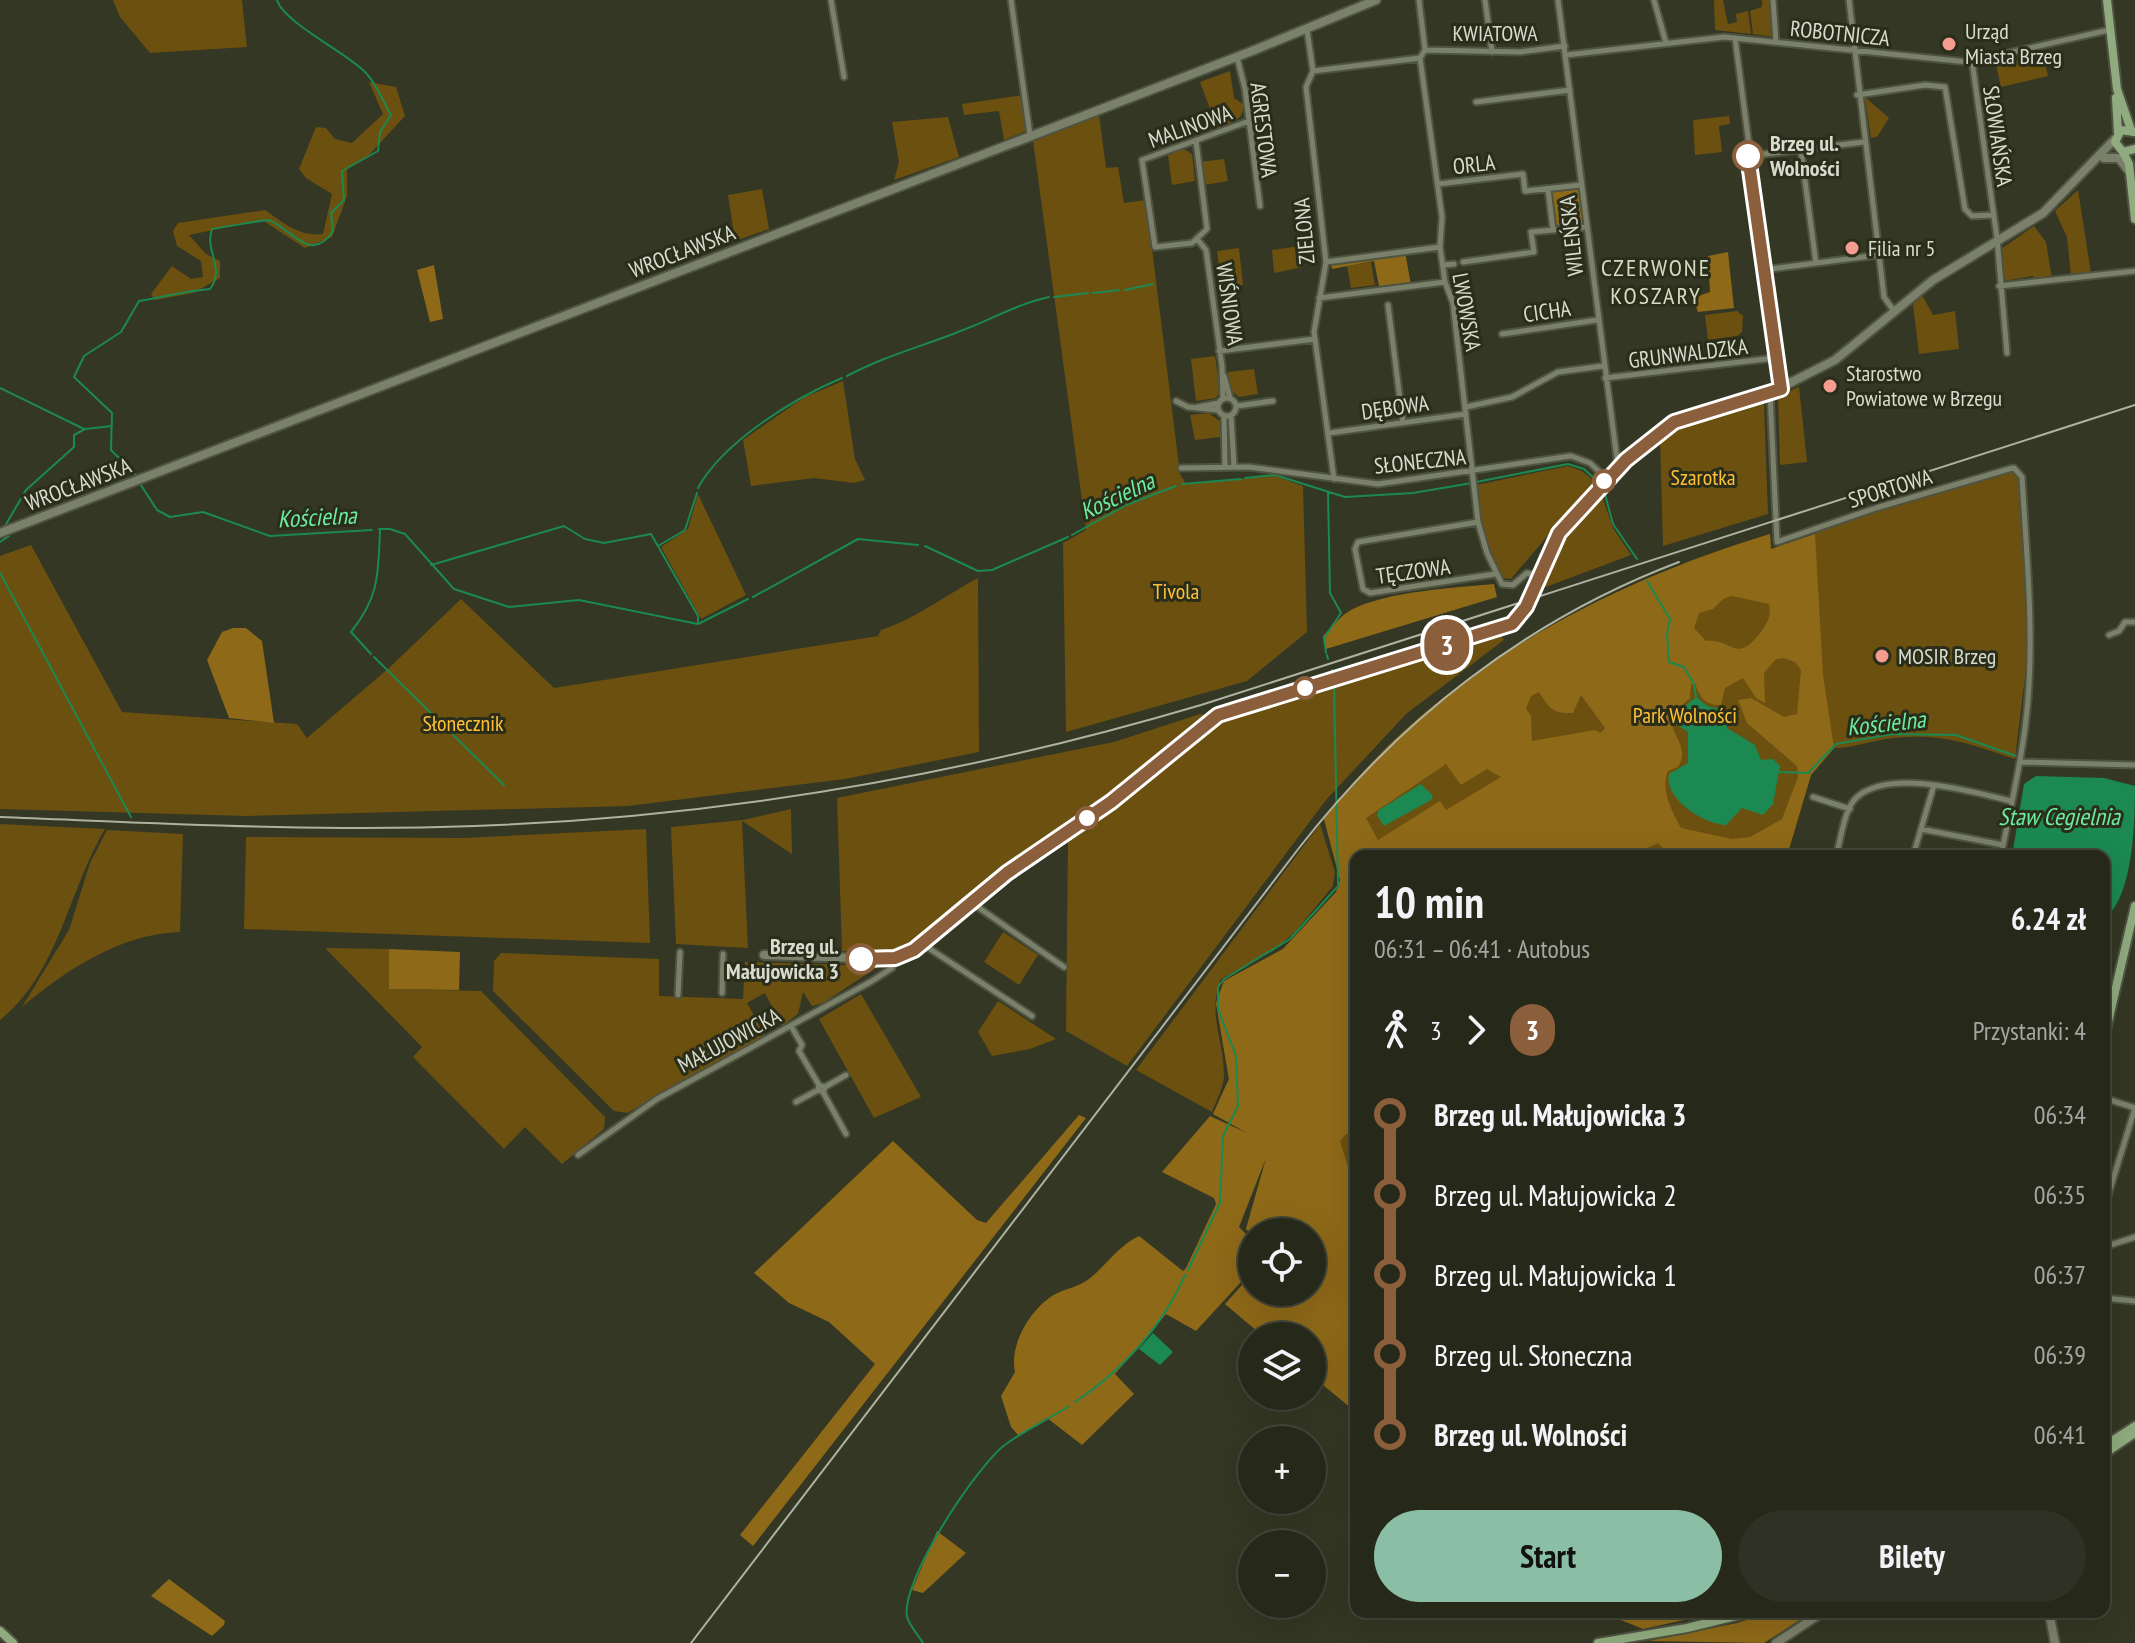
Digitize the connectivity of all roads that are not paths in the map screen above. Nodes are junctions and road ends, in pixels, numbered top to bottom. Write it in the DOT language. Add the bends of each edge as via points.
graph roads {
  1 [pos="831,0"];
  2 [pos="1011,0"];
  3 [pos="1376,0"];
  4 [pos="1419,0"];
  5 [pos="1485,0"];
  6 [pos="1558,0"];
  7 [pos="1654,0"];
  8 [pos="1773,0"];
  9 [pos="1849,0"];
  10 [pos="2107,0"];
  11 [pos="1307,30"];
  12 [pos="2109,30"];
  13 [pos="1735,38"];
  14 [pos="1776,42"];
  15 [pos="1666,43"];
  16 [pos="1565,46"];
  17 [pos="1425,50"];
  18 [pos="1855,51"];
  19 [pos="1492,52"];
  20 [pos="1566,55"];
  21 [pos="1237,57"];
  22 [pos="1420,58"];
  23 [pos="1972,61"];
  24 [pos="1313,71"];
  25 [pos="844,77"];
  26 [pos="2117,89"];
  27 [pos="1570,90"];
  28 [pos="1857,95"];
  29 [pos="1476,102"];
  30 [pos="1249,121"];
  31 [pos="2134,131"];
  32 [pos="1031,136"];
  33 [pos="2116,136"];
  34 [pos="1196,141"];
  35 [pos="1864,142"];
  36 [pos="2128,150"];
  37 [pos="1801,151"];
  38 [pos="1748,156"];
  39 [pos="2104,158"];
  40 [pos="2086,172"];
  41 [pos="2129,172"];
  42 [pos="1438,184"];
  43 [pos="1581,185"];
  44 [pos="1548,189"];
  45 [pos="2133,191"];
  46 [pos="1260,206"];
  47 [pos="1993,215"];
  48 [pos="2135,219"];
  49 [pos="1586,227"];
  50 [pos="1553,230"];
  51 [pos="1198,240"];
  52 [pos="1997,244"];
  53 [pos="1440,247"];
  54 [pos="1878,255"];
  55 [pos="1326,262"];
  56 [pos="1463,262"];
  57 [pos="1816,263"];
  58 [pos="1454,264"];
  59 [pos="1443,265"];
  60 [pos="1763,270"];
  61 [pos="2135,271"];
  62 [pos="1445,282"];
  63 [pos="1999,286"];
  64 [pos="1319,298"];
  65 [pos="1388,305"];
  66 [pos="1894,312"];
  67 [pos="1597,320"];
  68 [pos="1502,334"];
  69 [pos="1315,339"];
  70 [pos="1219,351"];
  71 [pos="2007,353"];
  72 [pos="1774,358"];
  73 [pos="1603,366"];
  74 [pos="1605,378"];
  75 [pos="1781,389"];
  76 [pos="1770,393"];
  77 [pos="1176,401"];
  78 [pos="1273,401"];
  79 [pos="1222,402"];
  80 [pos="1237,406"];
  81 [pos="1466,410"];
  82 [pos="1228,416"];
  83 [pos="1403,423"];
  84 [pos="1329,433"];
  85 [pos="1225,466"];
  86 [pos="1234,466"];
  87 [pos="1181,468"];
  88 [pos="1618,468"];
  89 [pos="1334,479"];
  90 [pos="1473,479"];
  91 [pos="1603,483"];
  92 [pos="1478,522"];
  93 [pos="0,533"];
  94 [pos="1495,574"];
  95 [pos="1539,576"];
  96 [pos="2135,622"];
  97 [pos="2109,635"];
  98 [pos="2021,762"];
  99 [pos="2135,765"];
  100 [pos="1934,785"];
  101 [pos="1813,797"];
  102 [pos="2011,801"];
  103 [pos="1850,809"];
  104 [pos="1921,829"];
  105 [pos="2003,845"];
  106 [pos="1838,850"];
  107 [pos="1915,850"];
  108 [pos="2002,850"];
  109 [pos="971,902"];
  110 [pos="2135,906"];
  111 [pos="924,941"];
  112 [pos="680,952"];
  113 [pos="723,954"];
  114 [pos="764,955"];
  115 [pos="895,958"];
  116 [pos="1064,967"];
  117 [pos="722,993"];
  118 [pos="678,995"];
  119 [pos="2110,1013"];
  120 [pos="1032,1016"];
  121 [pos="791,1026"];
  122 [pos="846,1075"];
  123 [pos="821,1088"];
  124 [pos="2110,1100"];
  125 [pos="796,1102"];
  126 [pos="2135,1108"];
  127 [pos="846,1134"];
  128 [pos="578,1155"];
  129 [pos="2110,1189"];
  130 [pos="2135,1237"];
  131 [pos="2110,1245"];
  132 [pos="2110,1299"];
  133 [pos="2135,1301"];
  134 [pos="2135,1426"];
  135 [pos="2135,1433"];
  136 [pos="2110,1442"];
  137 [pos="2110,1450"];
  138 [pos="1728,1618"];
  139 [pos="1814,1618"];
  140 [pos="2050,1618"];
  141 [pos="0,1631"];
  142 [pos="13,1643"];
  143 [pos="1598,1643"];
  144 [pos="1776,1643"];
  145 [pos="2055,1643"];
  1 -- 25 [label="street"];
  2 -- 32 [label="street"];
  3 -- 11 [label="street, WROCŁAWSKA"];
  4 -- 17 [label="street"];
  5 -- 19 [label="street"];
  6 -- 16 [label="street, WILEŃSKA"];
  7 -- 15 [label="street"];
  8 -- 14 [label="street"];
  9 -- 18 [label="street"];
  10 -- 12 [label="main road"];
  11 -- 21 [label="street, WROCŁAWSKA"];
  11 -- 24 [label="street, ZIELONA"];
  12 -- 23 [label="street, ROBOTNICZA"];
  12 -- 26 [label="main road"];
  13 -- 14 [label="street, ROBOTNICZA"];
  13 -- 15 [label="street, ROBOTNICZA"];
  13 -- 38 [label="street"];
  14 -- 18 [label="street, ROBOTNICZA"];
  15 -- 20 [label="street, ROBOTNICZA"];
  16 -- 19 [label="street, KWIATOWA"];
  16 -- 20 [label="street, WILEŃSKA"];
  17 -- 19 [label="street, KWIATOWA"];
  17 -- 22 [label="street"];
  18 -- 23 [label="street, ROBOTNICZA"];
  18 -- 28 [label="street"];
  20 -- 27 [label="street, WILEŃSKA"];
  21 -- 30 [label="street, AGRESTOWA"];
  21 -- 32 [label="street, WROCŁAWSKA"];
  22 -- 24 [label="street"];
  22 -- 42 [label="street, LWOWSKA"];
  23 -- 47 [label="street, SŁOWIAŃSKA"];
  24 -- 55 [label="street, ZIELONA" via="1306,87"];
  26 -- 31 [label="main road"];
  26 -- 33 [label="main road"];
  27 -- 29 [label="street"];
  27 -- 43 [label="street, WILEŃSKA"];
  28 -- 35 [label="street"];
  28 -- 47 [label="street, SŁOWIAŃSKA" via="1942,86 1948,92 1965,209 1972,216"];
  30 -- 34 [label="street, MALINOWA"];
  30 -- 46 [label="street, AGRESTOWA"];
  31 -- 33 [label="main road"];
  32 -- 93 [label="street, WROCŁAWSKA"];
  33 -- 36 [label="main road"];
  33 -- 40 [label="street"];
  34 -- 51 [label="street" via="1207,229"];
  34 -- 51 [label="street, MALINOWA" via="1142,160 1155,247"];
  35 -- 37 [label="street"];
  35 -- 54 [label="street"];
  36 -- 39 [label="street"];
  36 -- 41 [label="main road"];
  36 -- 45 [label="main road"];
  37 -- 38 [label="street"];
  37 -- 57 [label="street"];
  38 -- 60 [label="street"];
  39 -- 40 [label="street"];
  39 -- 41 [label="street" via="2119,158"];
  40 -- 52 [label="street, MAŁUJOWICKA" via="2043,213"];
  41 -- 45 [label="main road"];
  42 -- 44 [label="street, ORLA" via="1523,174 1525,191"];
  42 -- 53 [label="street, LWOWSKA"];
  43 -- 44 [label="street"];
  43 -- 49 [label="street, WILEŃSKA"];
  44 -- 50 [label="street"];
  45 -- 48 [label="main road"];
  47 -- 52 [label="street, SŁOWIAŃSKA"];
  49 -- 50 [label="street"];
  49 -- 67 [label="street, WILEŃSKA"];
  50 -- 56 [label="street" via="1531,232 1534,252"];
  51 -- 70 [label="street, WIŚNIOWA" via="1206,250"];
  52 -- 63 [label="street, SŁOWIAŃSKA"];
  52 -- 66 [label="street, MAŁUJOWICKA" via="1933,280"];
  53 -- 55 [label="street"];
  53 -- 59 [label="street, LWOWSKA"];
  54 -- 57 [label="street"];
  54 -- 66 [label="street" via="1884,297"];
  55 -- 64 [label="street, ZIELONA"];
  57 -- 60 [label="street"];
  58 -- 59 [label="street"];
  59 -- 62 [label="street, LWOWSKA"];
  60 -- 72 [label="street"];
  61 -- 63 [label="street"];
  62 -- 64 [label="street" via="1386,294"];
  62 -- 81 [label="street, LWOWSKA" via="1453,303"];
  63 -- 71 [label="street, SŁOWIAŃSKA"];
  64 -- 69 [label="street, ZIELONA"];
  65 -- 83 [label="street"];
  66 -- 75 [label="street, MAŁUJOWICKA" via="1835,360"];
  67 -- 68 [label="street, CICHA"];
  67 -- 73 [label="street, WILEŃSKA"];
  69 -- 70 [label="street"];
  69 -- 84 [label="street, ZIELONA"];
  70 -- 79 [label="street, WIŚNIOWA"];
  72 -- 74 [label="street, GRUNWALDZKA"];
  72 -- 75 [label="street"];
  73 -- 74 [label="street, WILEŃSKA"];
  73 -- 81 [label="street, DĘBOWA" via="1558,372 1512,397"];
  74 -- 88 [label="street, WILEŃSKA"];
  75 -- 76 [label="street, MAŁUJOWICKA"];
  76 -- 88 [label="street, MAŁUJOWICKA" via="1674,422"];
  76 -- 98 [label="street, SPORTOWA" via="1777,542 2014,468 2022,477 2030,635"];
  77 -- 79 [label="street" via="1188,407"];
  78 -- 80 [label="street"];
  79 -- 80 [label="street"];
  79 -- 82 [label="street"];
  80 -- 82 [label="street"];
  81 -- 83 [label="street, DĘBOWA"];
  81 -- 90 [label="street, LWOWSKA"];
  82 -- 85 [label="street"];
  82 -- 86 [label="street"];
  83 -- 84 [label="street, DĘBOWA"];
  84 -- 89 [label="street, ZIELONA"];
  85 -- 86 [label="street, SŁONECZNA"];
  85 -- 87 [label="street, SŁONECZNA"];
  86 -- 89 [label="street, SŁONECZNA"];
  88 -- 91 [label="street, MAŁUJOWICKA"];
  89 -- 90 [label="street, SŁONECZNA" via="1390,484"];
  90 -- 91 [label="street, SŁONECZNA" via="1571,456 1590,463"];
  90 -- 92 [label="street, LWOWSKA"];
  91 -- 95 [label="street, MAŁUJOWICKA" via="1559,533"];
  92 -- 94 [label="street, LWOWSKA"];
  92 -- 94 [label="street, TĘCZOWA" via="1358,542 1363,589 1370,593"];
  94 -- 95 [label="street" via="1506,586 1527,573"];
  95 -- 109 [label="street, MAŁUJOWICKA" via="1523,613 1509,626 1218,715 1126,790"];
  96 -- 97 [label="street" via="2125,622"];
  98 -- 99 [label="street"];
  98 -- 102 [label="street"];
  100 -- 102 [label="street"];
  100 -- 103 [label="street" via="1869,791"];
  100 -- 104 [label="street"];
  101 -- 103 [label="street"];
  102 -- 105 [label="street"];
  103 -- 106 [label="street"];
  104 -- 105 [label="street"];
  104 -- 107 [label="street"];
  105 -- 108 [label="street"];
  109 -- 111 [label="street, MAŁUJOWICKA"];
  109 -- 116 [label="street"];
  110 -- 119 [label="main road"];
  111 -- 115 [label="street, MAŁUJOWICKA"];
  111 -- 120 [label="street"];
  112 -- 118 [label="street"];
  113 -- 117 [label="street"];
  114 -- 115 [label="street"];
  115 -- 121 [label="street, MAŁUJOWICKA" via="894,966 882,975"];
  121 -- 123 [label="street"];
  121 -- 128 [label="street, MAŁUJOWICKA" via="657,1099"];
  122 -- 123 [label="street"];
  123 -- 125 [label="street"];
  123 -- 127 [label="street"];
  124 -- 126 [label="street"];
  126 -- 129 [label="street"];
  130 -- 131 [label="street"];
  132 -- 133 [label="street"];
  134 -- 136 [label="main road"];
  135 -- 137 [label="main road"];
  138 -- 143 [label="main road"];
  139 -- 144 [label="street"];
  140 -- 145 [label="street"];
  141 -- 142 [label="main road"];
}
